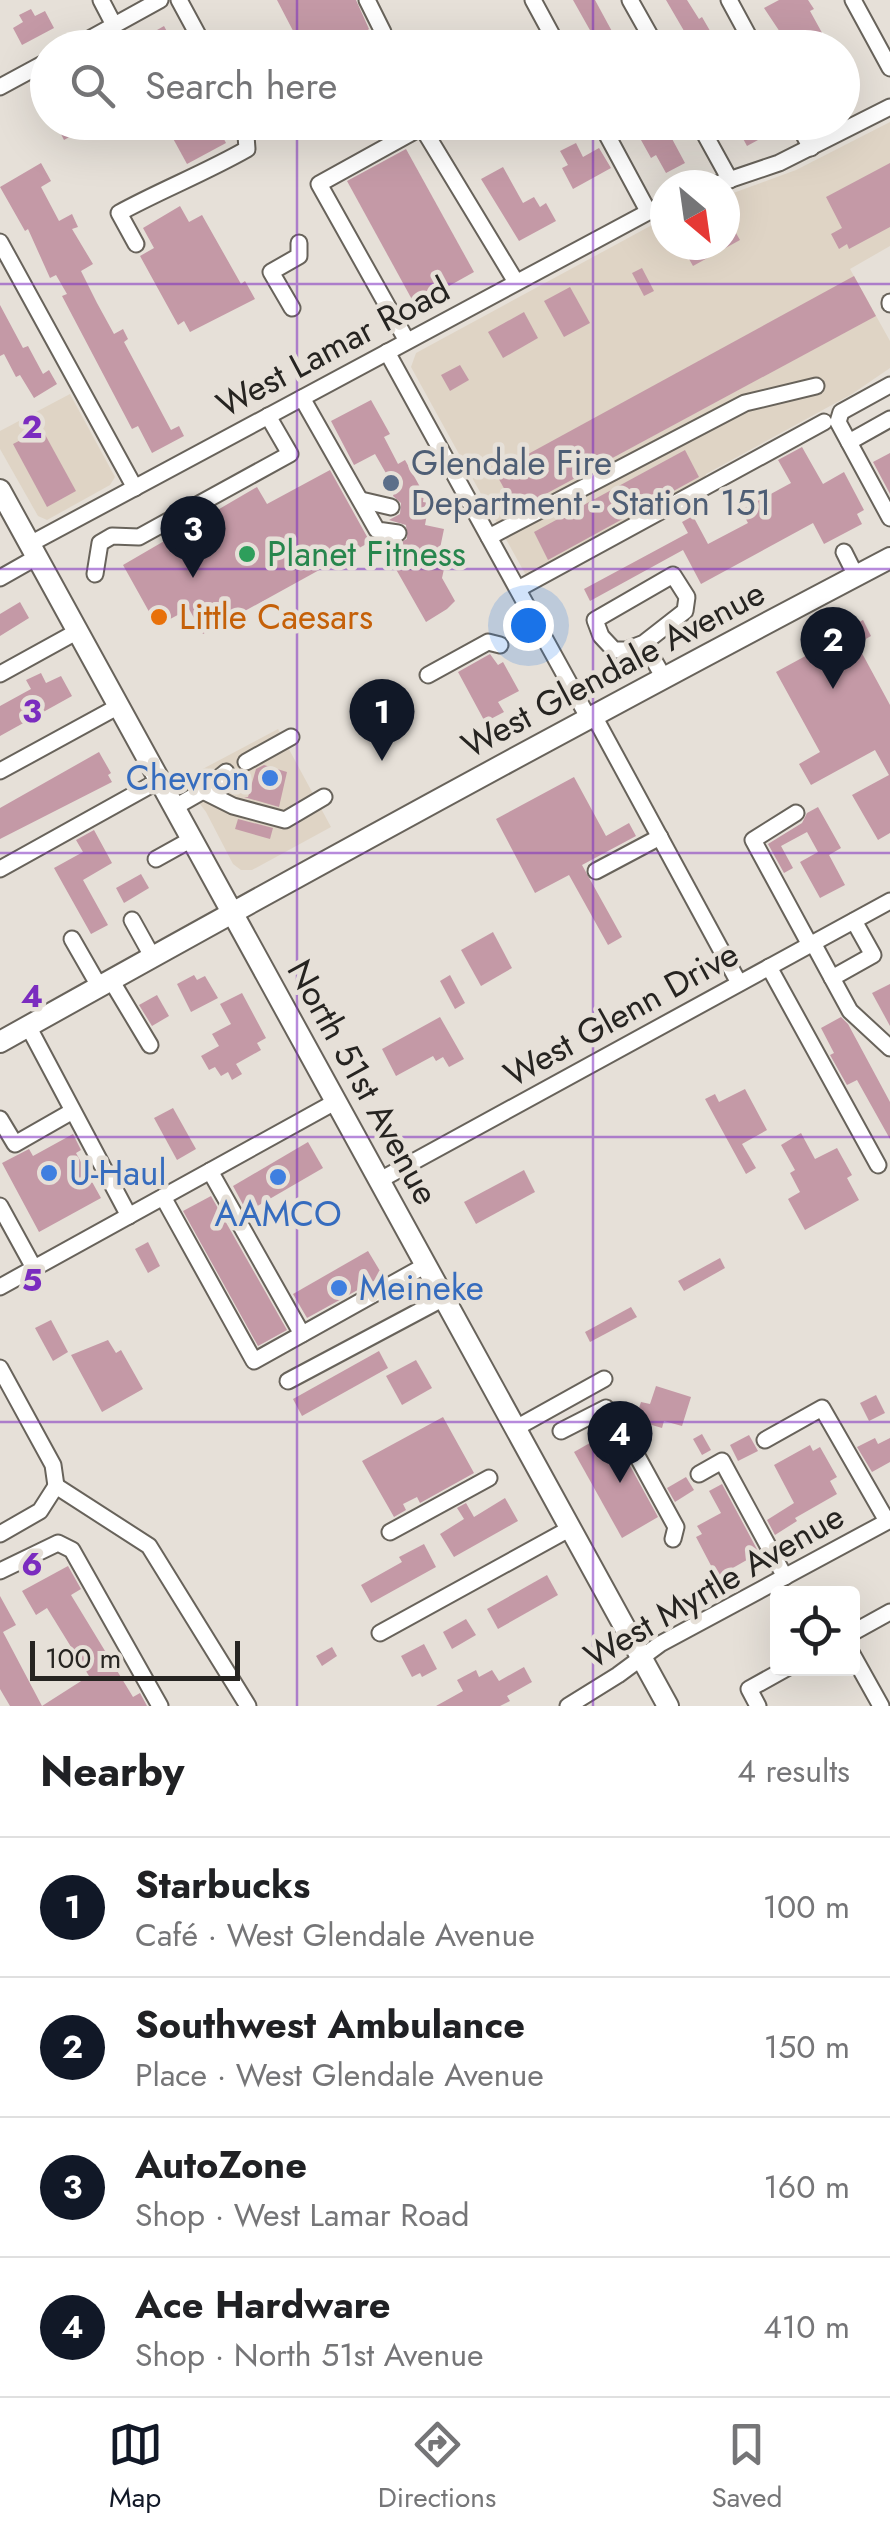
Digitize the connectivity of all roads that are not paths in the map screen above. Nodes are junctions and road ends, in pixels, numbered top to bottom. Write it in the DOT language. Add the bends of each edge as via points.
graph roads {
  1 [pos="101,0"];
  2 [pos="160,0"];
  3 [pos="179,0"];
  4 [pos="367,0"];
  5 [pos="533,0"];
  6 [pos="630,0"];
  7 [pos="729,0"];
  8 [pos="853,0"];
  9 [pos="114,25"];
  10 [pos="105,30"];
  11 [pos="195,30"];
  12 [pos="381,30"];
  13 [pos="549,30"];
  14 [pos="647,30"];
  15 [pos="745,30"];
  16 [pos="890,68"];
  17 [pos="30,71"];
  18 [pos="0,87"];
  19 [pos="890,108"];
  20 [pos="860,123"];
  21 [pos="246,140"];
  22 [pos="397,140"];
  23 [pos="430,140"];
  24 [pos="610,140"];
  25 [pos="705,140"];
  26 [pos="806,140"];
  27 [pos="827,140"];
  28 [pos="811,148"];
  29 [pos="717,170"];
  30 [pos="740,176"];
  31 [pos="648,211"];
  32 [pos="0,242"];
  33 [pos="300,243"];
  34 [pos="136,244"];
  35 [pos="516,282"];
  36 [pos="292,308"];
  37 [pos="407,341"];
  38 [pos="386,352"];
  39 [pos="816,386"];
  40 [pos="890,386"];
  41 [pos="302,398"];
  42 [pos="268,416"];
  43 [pos="890,419"];
  44 [pos="824,422"];
  45 [pos="848,442"];
  46 [pos="135,488"];
  47 [pos="0,490"];
  48 [pos="361,500"];
  49 [pos="392,507"];
  50 [pos="890,518"];
  51 [pos="398,533"];
  52 [pos="489,536"];
  53 [pos="34,551"];
  54 [pos="844,552"];
  55 [pos="890,558"];
  56 [pos="95,574"];
  57 [pos="856,576"];
  58 [pos="0,578"];
  59 [pos="518,590"];
  60 [pos="78,631"];
  61 [pos="500,644"];
  62 [pos="644,644"];
  63 [pos="0,674"];
  64 [pos="428,674"];
  65 [pos="664,678"];
  66 [pos="119,706"];
  67 [pos="592,717"];
  68 [pos="291,737"];
  69 [pos="246,762"];
  70 [pos="0,771"];
  71 [pos="226,772"];
  72 [pos="160,780"];
  73 [pos="203,791"];
  74 [pos="324,798"];
  75 [pos="174,806"];
  76 [pos="796,813"];
  77 [pos="660,837"];
  78 [pos="192,839"];
  79 [pos="156,859"];
  80 [pos="0,869"];
  81 [pos="596,871"];
  82 [pos="888,908"];
  83 [pos="232,912"];
  84 [pos="132,920"];
  85 [pos="854,921"];
  86 [pos="72,939"];
  87 [pos="812,944"];
  88 [pos="152,956"];
  89 [pos="769,967"];
  90 [pos="832,978"];
  91 [pos="105,983"];
  92 [pos="739,983"];
  93 [pos="28,1026"];
  94 [pos="0,1042"];
  95 [pos="150,1045"];
  96 [pos="890,1048"];
  97 [pos="336,1102"];
  98 [pos="71,1112"];
  99 [pos="0,1119"];
  100 [pos="878,1165"];
  101 [pos="210,1171"];
  102 [pos="380,1180"];
  103 [pos="163,1197"];
  104 [pos="0,1206"];
  105 [pos="129,1216"];
  106 [pos="426,1265"];
  107 [pos="34,1268"];
  108 [pos="0,1287"];
  109 [pos="444,1298"];
  110 [pos="302,1334"];
  111 [pos="0,1368"];
  112 [pos="604,1379"];
  113 [pos="288,1382"];
  114 [pos="516,1428"];
  115 [pos="562,1432"];
  116 [pos="765,1440"];
  117 [pos="698,1474"];
  118 [pos="489,1478"];
  119 [pos="56,1486"];
  120 [pos="888,1520"];
  121 [pos="571,1528"];
  122 [pos="390,1532"];
  123 [pos="0,1534"];
  124 [pos="673,1539"];
  125 [pos="0,1571"];
  126 [pos="785,1577"];
  127 [pos="890,1612"];
  128 [pos="860,1629"];
  129 [pos="380,1634"];
  130 [pos="642,1658"];
  131 [pos="860,1668"];
  132 [pos="773,1676"];
  133 [pos="160,1706"];
  134 [pos="248,1706"];
  135 [pos="568,1706"];
  136 [pos="668,1706"];
  137 [pos="758,1706"];
  138 [pos="881,1706"];
  1 -- 9 [label="street"];
  2 -- 9 [label="street"];
  3 -- 11 [label="street"];
  4 -- 12 [label="street"];
  5 -- 13 [label="street"];
  6 -- 14 [label="street"];
  7 -- 15 [label="street"];
  8 -- 16 [label="street"];
  9 -- 10 [label="street"];
  17 -- 18 [label="street"];
  19 -- 20 [label="street"];
  21 -- 34 [label="street" via="247,149 119,213"];
  22 -- 37 [label="street" via="318,184"];
  23 -- 35 [label="street"];
  24 -- 31 [label="street"];
  25 -- 29 [label="street"];
  26 -- 28 [label="street"];
  27 -- 28 [label="street"];
  28 -- 30 [label="street"];
  31 -- 35 [label="street, West Lamar Road"];
  32 -- 46 [label="street"];
  33 -- 36 [label="street" via="299,256 268,269"];
  35 -- 37 [label="street, West Lamar Road"];
  37 -- 38 [label="street, West Lamar Road"];
  38 -- 41 [label="street, West Lamar Road"];
  38 -- 52 [label="street"];
  39 -- 52 [label="street" via="746,403"];
  40 -- 45 [label="street" via="841,412 838,422"];
  41 -- 42 [label="street, West Lamar Road"];
  41 -- 48 [label="street"];
  42 -- 46 [label="street, West Lamar Road"];
  42 -- 56 [label="street" via="290,454 140,537 112,536 100,544"];
  43 -- 45 [label="street"];
  44 -- 59 [label="street"];
  45 -- 50 [label="street"];
  46 -- 53 [label="street, West Lamar Road"];
  47 -- 53 [label="main road, North 51st Avenue"];
  48 -- 49 [label="street"];
  48 -- 51 [label="street" via="377,530"];
  52 -- 59 [label="street"];
  53 -- 58 [label="street, West Lamar Road"];
  53 -- 60 [label="main road, North 51st Avenue"];
  54 -- 57 [label="street"];
  55 -- 57 [label="main road, West Glendale Avenue"];
  57 -- 65 [label="main road, West Glendale Avenue"];
  59 -- 67 [label="street"];
  60 -- 63 [label="street"];
  60 -- 66 [label="main road, North 51st Avenue"];
  61 -- 64 [label="street" via="488,642"];
  62 -- 62 [label="street" via="685,611 687,597 673,575 595,620 614,650"];
  62 -- 65 [label="street"];
  65 -- 67 [label="main road, West Glendale Avenue"];
  66 -- 70 [label="street"];
  66 -- 72 [label="main road, North 51st Avenue"];
  67 -- 77 [label="street"];
  67 -- 83 [label="main road, West Glendale Avenue"];
  68 -- 69 [label="street"];
  71 -- 73 [label="street"];
  72 -- 75 [label="main road, North 51st Avenue"];
  72 -- 80 [label="street"];
  73 -- 74 [label="street" via="284,820"];
  73 -- 75 [label="street"];
  75 -- 78 [label="main road, North 51st Avenue"];
  76 -- 87 [label="street" via="753,840"];
  77 -- 81 [label="street"];
  77 -- 92 [label="street"];
  78 -- 79 [label="street"];
  78 -- 83 [label="main road, North 51st Avenue"];
  82 -- 85 [label="street, West Glenn Drive"];
  83 -- 88 [label="main road, West Glendale Avenue"];
  83 -- 97 [label="main road, North 51st Avenue"];
  84 -- 88 [label="street"];
  85 -- 87 [label="street, West Glenn Drive"];
  85 -- 90 [label="street" via="873,955"];
  86 -- 91 [label="street"];
  87 -- 89 [label="street, West Glenn Drive"];
  87 -- 90 [label="street"];
  88 -- 91 [label="main road, West Glendale Avenue"];
  89 -- 92 [label="street, West Glenn Drive"];
  89 -- 100 [label="street"];
  90 -- 96 [label="street" via="850,1011"];
  91 -- 93 [label="main road, West Glendale Avenue"];
  91 -- 95 [label="street"];
  92 -- 102 [label="street, West Glenn Drive"];
  93 -- 94 [label="main road, West Glendale Avenue"];
  93 -- 98 [label="street"];
  97 -- 101 [label="street"];
  97 -- 102 [label="main road, North 51st Avenue"];
  98 -- 99 [label="street" via="15,1144"];
  98 -- 105 [label="street"];
  101 -- 103 [label="street"];
  101 -- 110 [label="street"];
  102 -- 106 [label="main road, North 51st Avenue"];
  103 -- 105 [label="street"];
  103 -- 110 [label="street" via="254,1361"];
  104 -- 107 [label="street"];
  105 -- 107 [label="street"];
  106 -- 109 [label="main road, North 51st Avenue"];
  106 -- 110 [label="street"];
  107 -- 108 [label="street"];
  109 -- 113 [label="street"];
  109 -- 114 [label="main road, North 51st Avenue"];
  111 -- 119 [label="street" via="53,1466"];
  112 -- 114 [label="street"];
  114 -- 121 [label="main road, North 51st Avenue"];
  115 -- 124 [label="street" via="606,1408 676,1527"];
  116 -- 120 [label="street" via="822,1408"];
  117 -- 126 [label="street" via="722,1462"];
  118 -- 122 [label="street"];
  119 -- 123 [label="street" via="40,1511"];
  119 -- 134 [label="street" via="149,1546"];
  120 -- 126 [label="street, West Myrtle Avenue"];
  121 -- 129 [label="street"];
  121 -- 130 [label="main road, North 51st Avenue"];
  125 -- 133 [label="street" via="58,1542 72,1550"];
  126 -- 130 [label="street, West Myrtle Avenue"];
  127 -- 128 [label="street"];
  130 -- 135 [label="street, West Myrtle Avenue"];
  130 -- 136 [label="main road, North 51st Avenue"];
  131 -- 138 [label="street"];
  132 -- 137 [label="street" via="749,1689"];
}
